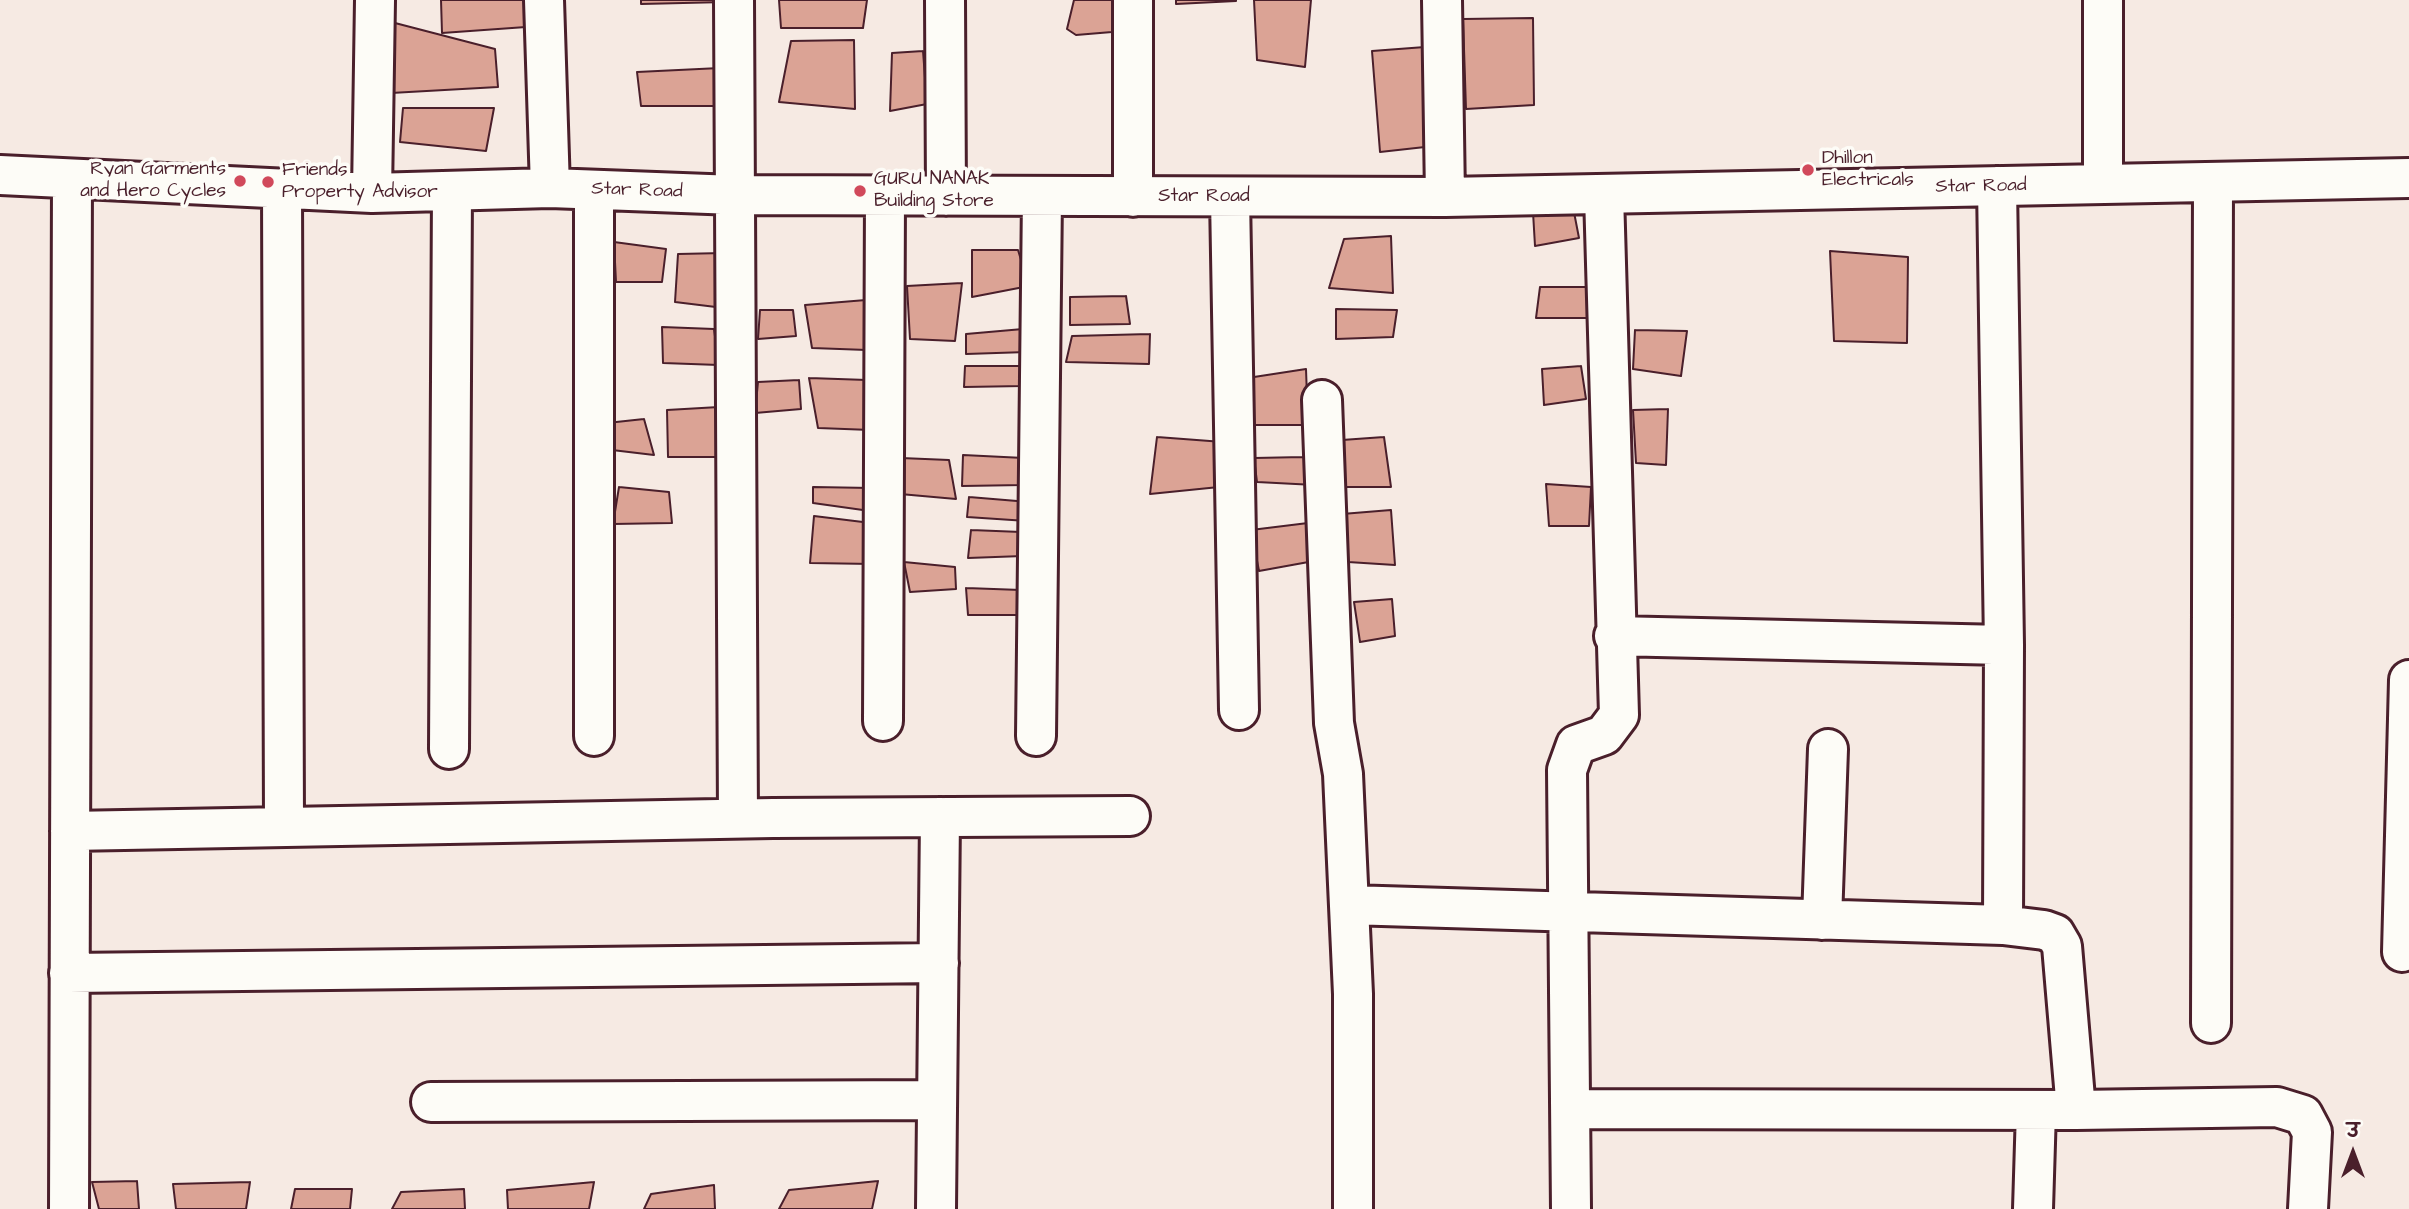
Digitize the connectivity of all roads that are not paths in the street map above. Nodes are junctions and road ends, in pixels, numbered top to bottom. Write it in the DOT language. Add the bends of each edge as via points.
graph roads {
  1 [pos="375,0"];
  2 [pos="544,0"];
  3 [pos="734,0"];
  4 [pos="945,0"];
  5 [pos="1133,0"];
  6 [pos="1442,0"];
  7 [pos="2103,0"];
  8 [pos="0,175"];
  9 [pos="2409,178"];
  10 [pos="72,179"];
  11 [pos="2213,182"];
  12 [pos="2103,184"];
  13 [pos="1997,186"];
  14 [pos="550,188"];
  15 [pos="282,189"];
  16 [pos="594,190"];
  17 [pos="452,191"];
  18 [pos="372,193"];
  19 [pos="1604,194"];
  20 [pos="735,195"];
  21 [pos="885,196"];
  22 [pos="946,196"];
  23 [pos="1042,196"];
  24 [pos="1133,197"];
  25 [pos="1230,197"];
  26 [pos="1445,197"];
  27 [pos="1322,400"];
  28 [pos="1614,636"];
  29 [pos="2004,645"];
  30 [pos="2409,680"];
  31 [pos="1239,710"];
  32 [pos="883,721"];
  33 [pos="594,736"];
  34 [pos="1036,736"];
  35 [pos="449,749"];
  36 [pos="1828,749"];
  37 [pos="1130,816"];
  38 [pos="940,817"];
  39 [pos="738,818"];
  40 [pos="284,825"];
  41 [pos="70,831"];
  42 [pos="1349,905"];
  43 [pos="1568,913"];
  44 [pos="1822,920"];
  45 [pos="2003,925"];
  46 [pos="2402,952"];
  47 [pos="939,963"];
  48 [pos="69,973"];
  49 [pos="2211,1023"];
  50 [pos="937,1100"];
  51 [pos="431,1102"];
  52 [pos="1571,1108"];
  53 [pos="2036,1110"];
  54 [pos="2076,1110"];
  55 [pos="69,1209"];
  56 [pos="936,1209"];
  57 [pos="1353,1209"];
  58 [pos="1571,1209"];
  59 [pos="2034,1209"];
  60 [pos="2308,1209"];
  1 -- 18 [label="street"];
  2 -- 14 [label="street"];
  3 -- 20 [label="street"];
  4 -- 22 [label="street"];
  5 -- 24 [label="street"];
  6 -- 26 [label="street"];
  7 -- 12 [label="street"];
  8 -- 10 [label="street, Star Road"];
  9 -- 11 [label="street, Star Road"];
  10 -- 15 [label="street, Star Road"];
  10 -- 41 [label="street"];
  11 -- 12 [label="street, Star Road"];
  11 -- 49 [label="street"];
  12 -- 13 [label="street, Star Road"];
  13 -- 19 [label="street, Star Road"];
  13 -- 29 [label="street"];
  14 -- 16 [label="street, Star Road"];
  14 -- 17 [label="street, Star Road"];
  15 -- 18 [label="street, Star Road"];
  15 -- 40 [label="street"];
  16 -- 20 [label="street, Star Road"];
  16 -- 33 [label="street"];
  17 -- 18 [label="street, Star Road"];
  17 -- 35 [label="street"];
  19 -- 26 [label="street, Star Road"];
  19 -- 28 [label="street"];
  20 -- 21 [label="street, Star Road"];
  20 -- 39 [label="street"];
  21 -- 22 [label="street, Star Road"];
  21 -- 32 [label="street"];
  22 -- 23 [label="street, Star Road"];
  23 -- 24 [label="street, Star Road"];
  23 -- 34 [label="street"];
  24 -- 25 [label="street, Star Road"];
  25 -- 26 [label="street, Star Road"];
  25 -- 31 [label="street"];
  27 -- 42 [label="street" via="1334,723 1343,774"];
  28 -- 29 [label="street"];
  28 -- 43 [label="street" via="1619,715 1604,734 1576,745 1567,770"];
  29 -- 45 [label="street"];
  30 -- 46 [label="street"];
  36 -- 44 [label="street"];
  37 -- 38 [label="street"];
  38 -- 39 [label="street"];
  38 -- 47 [label="street"];
  39 -- 40 [label="street"];
  40 -- 41 [label="street"];
  41 -- 48 [label="street"];
  42 -- 43 [label="street"];
  42 -- 57 [label="street"];
  43 -- 44 [label="street"];
  43 -- 52 [label="street"];
  44 -- 45 [label="street"];
  45 -- 54 [label="street" via="2044,930 2055,934 2062,946"];
  47 -- 48 [label="street"];
  47 -- 50 [label="street"];
  48 -- 55 [label="street"];
  50 -- 51 [label="street"];
  50 -- 56 [label="street"];
  52 -- 53 [label="street"];
  52 -- 58 [label="street"];
  53 -- 54 [label="street"];
  53 -- 59 [label="street"];
  54 -- 60 [label="street" via="2277,1107 2303,1115 2312,1132"];
}
